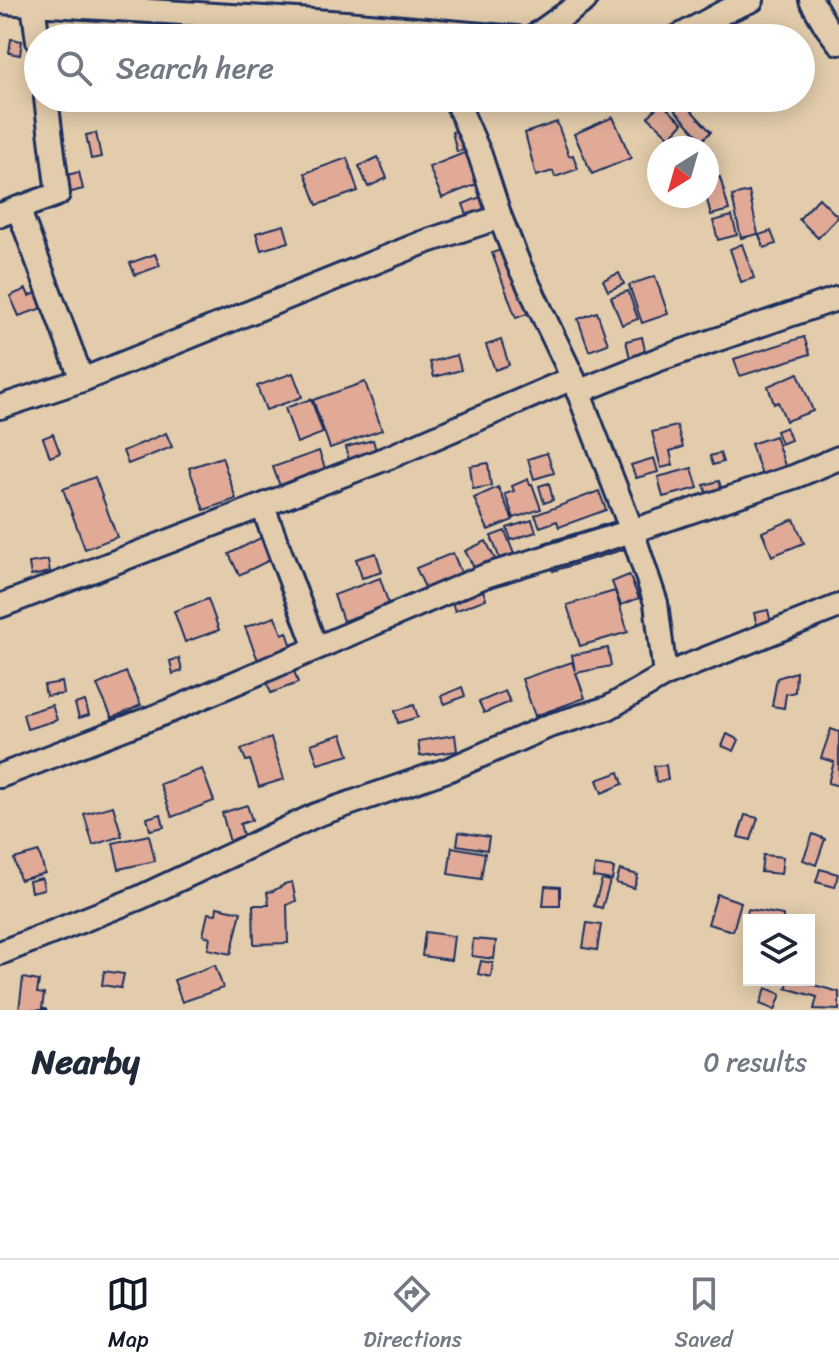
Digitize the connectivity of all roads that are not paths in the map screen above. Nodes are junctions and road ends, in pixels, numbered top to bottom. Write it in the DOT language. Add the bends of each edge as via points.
graph roads {
  1 [pos="345,0"];
  2 [pos="585,0"];
  3 [pos="752,0"];
  4 [pos="811,0"];
  5 [pos="0,2"];
  6 [pos="33,4"];
  7 [pos="193,7"];
  8 [pos="346,23"];
  9 [pos="36,24"];
  10 [pos="354,24"];
  11 [pos="552,24"];
  12 [pos="702,24"];
  13 [pos="839,43"];
  14 [pos="48,112"];
  15 [pos="461,112"];
  16 [pos="9,212"];
  17 [pos="500,217"];
  18 [pos="839,298"];
  19 [pos="82,380"];
  20 [pos="575,385"];
  21 [pos="0,407"];
  22 [pos="839,458"];
  23 [pos="263,507"];
  24 [pos="632,531"];
  25 [pos="0,606"];
  26 [pos="839,606"];
  27 [pos="316,648"];
  28 [pos="665,675"];
  29 [pos="0,776"];
  30 [pos="0,953"];
  1 -- 8 [label="street"];
  2 -- 11 [label="street"];
  3 -- 12 [label="street"];
  4 -- 13 [label="street"];
  5 -- 6 [label="street"];
  6 -- 7 [label="street"];
  6 -- 9 [label="street"];
  7 -- 8 [label="street"];
  8 -- 10 [label="street"];
  14 -- 16 [label="street" via="58,194"];
  15 -- 17 [label="street"];
  16 -- 19 [label="street"];
  17 -- 19 [label="street" via="422,243"];
  17 -- 20 [label="street"];
  18 -- 20 [label="street"];
  19 -- 21 [label="street"];
  20 -- 23 [label="street"];
  20 -- 24 [label="street"];
  22 -- 24 [label="street"];
  23 -- 25 [label="street"];
  23 -- 27 [label="street"];
  24 -- 27 [label="street" via="485,576"];
  24 -- 28 [label="street" via="656,603"];
  26 -- 28 [label="street"];
  27 -- 29 [label="street"];
  28 -- 30 [label="street" via="608,708 316,815 139,898"];
}
